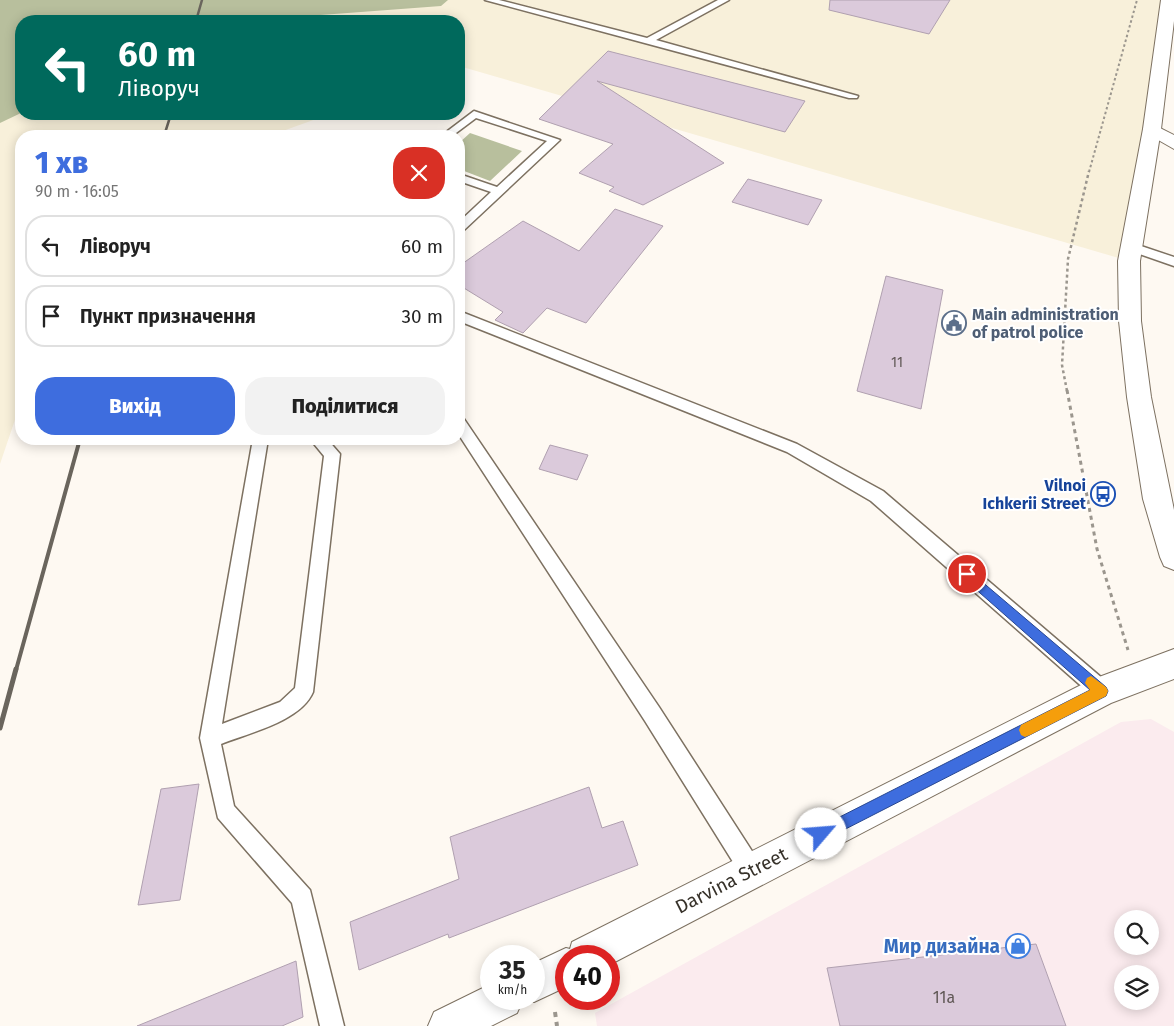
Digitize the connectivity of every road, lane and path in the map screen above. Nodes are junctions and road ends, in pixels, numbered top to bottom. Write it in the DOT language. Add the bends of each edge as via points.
graph roads {
  1 [pos="489,0"];
  2 [pos="725,0"];
  3 [pos="1138,0"];
  4 [pos="1170,0"];
  5 [pos="648,40"];
  6 [pos="853,96"];
  7 [pos="1152,129"];
  8 [pos="454,130"];
  9 [pos="1174,143"];
  10 [pos="465,179"];
  11 [pos="498,192"];
  12 [pos="465,222"];
  13 [pos="1132,247"];
  14 [pos="1174,262"];
  15 [pos="465,318"];
  16 [pos="465,432"];
  17 [pos="259,445"];
  18 [pos="324,445"];
  19 [pos="1174,557"];
  20 [pos="1174,664"];
  21 [pos="1136,678"];
  22 [pos="1102,691"];
  23 [pos="210,738"];
  24 [pos="750,870"];
  25 [pos="607,945"];
  26 [pos="481,1010"];
  27 [pos="332,1026"];
  28 [pos="448,1026"];
  1 -- 5 [label="lane"];
  2 -- 5 [label="lane"];
  3 -- 21 [label="path" via="1100,127 1068,259 1062,365 1097,549"];
  4 -- 7 [label="main road"];
  5 -- 6 [label="lane"];
  7 -- 9 [label="main road"];
  7 -- 13 [label="main road"];
  8 -- 11 [label="lane" via="474,114 555,140"];
  10 -- 11 [label="lane"];
  11 -- 12 [label="lane"];
  13 -- 14 [label="lane"];
  13 -- 19 [label="main road" via="1129,261 1130,321 1139,398 1158,499"];
  15 -- 22 [label="lane" via="792,448 877,496"];
  16 -- 24 [label="lane" via="652,714"];
  17 -- 23 [label="lane"];
  18 -- 23 [label="lane" via="332,454 304,692 286,709"];
  20 -- 21 [label="main road, Darvina Street"];
  21 -- 22 [label="main road, Darvina Street"];
  22 -- 24 [label="main road, Darvina Street"];
  23 -- 27 [label="lane" via="225,811 302,898"];
  24 -- 25 [label="main road, Darvina Street"];
  26 -- 28 [label="main road"];
}
